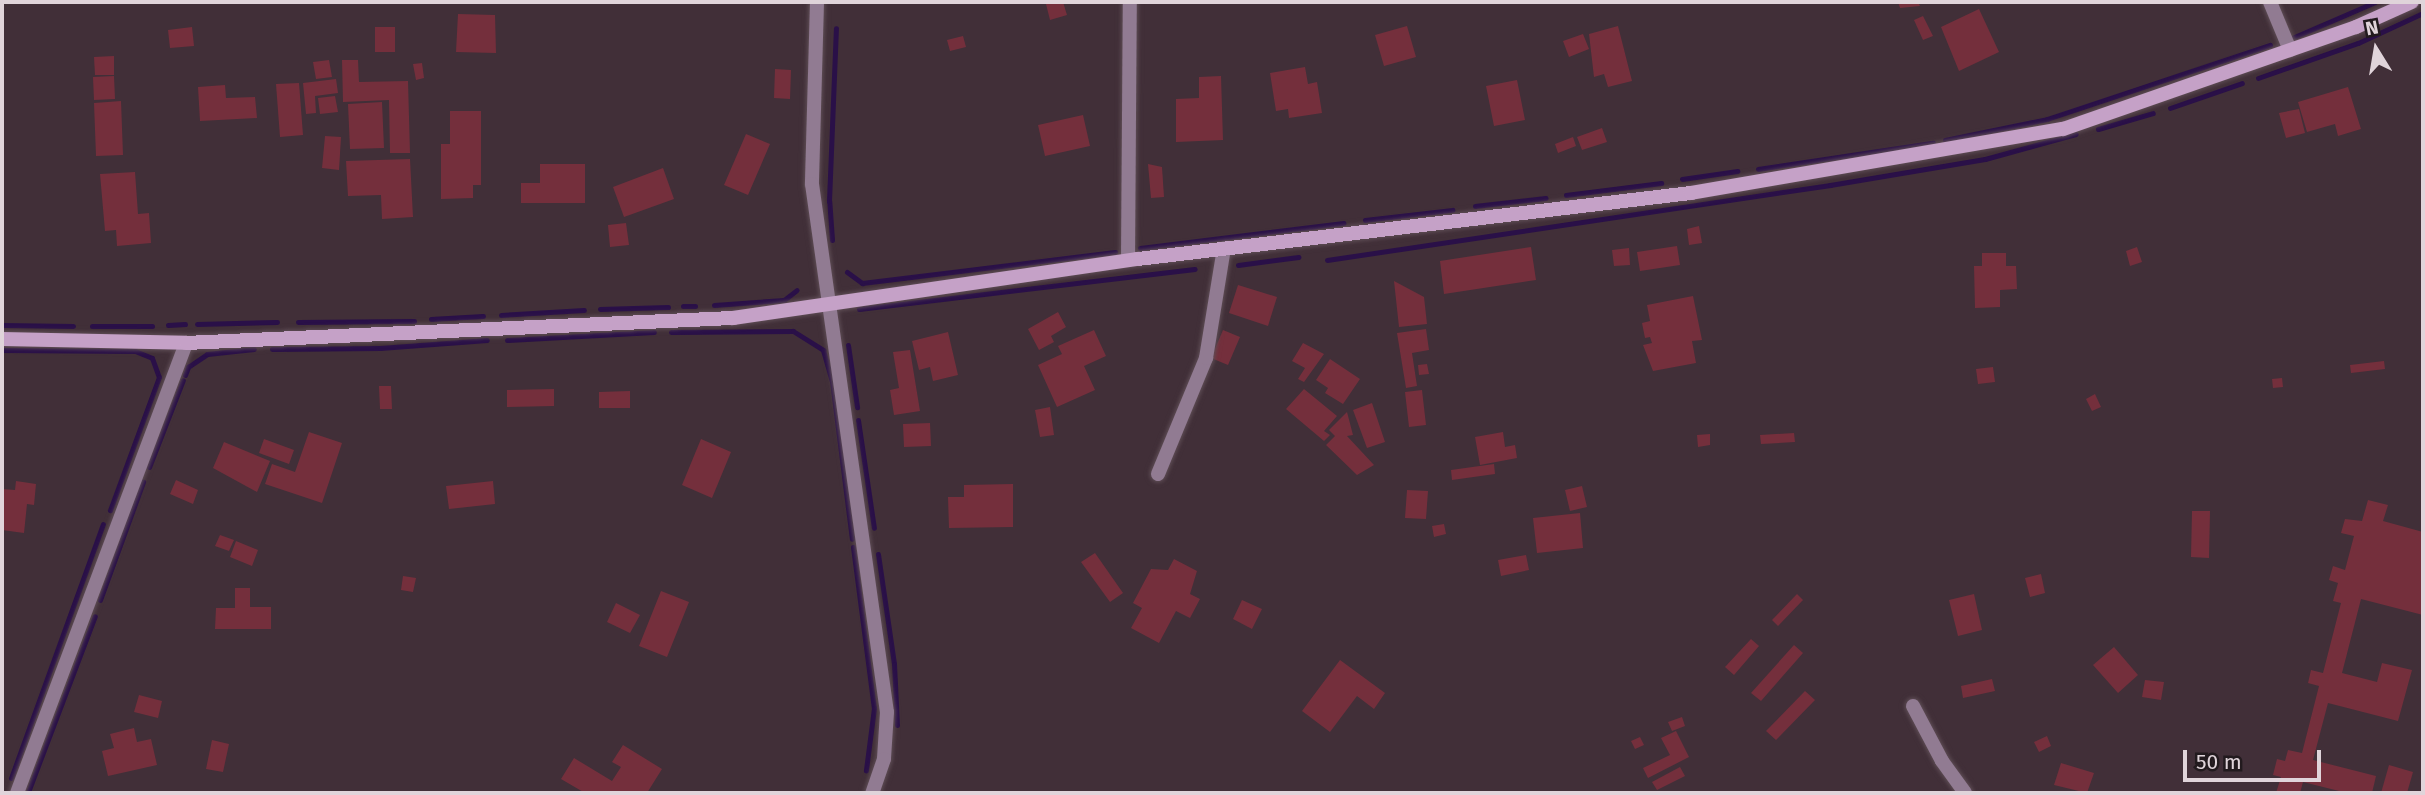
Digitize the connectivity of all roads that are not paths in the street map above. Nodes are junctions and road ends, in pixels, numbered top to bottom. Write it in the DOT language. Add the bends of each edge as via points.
graph roads {
  1 [pos="817,2"];
  2 [pos="1130,2"];
  3 [pos="2270,2"];
  4 [pos="2412,2"];
  5 [pos="2290,50"];
  6 [pos="1224,248"];
  7 [pos="1128,260"];
  8 [pos="832,306"];
  9 [pos="2,339"];
  10 [pos="186,343"];
  11 [pos="1158,474"];
  12 [pos="1913,706"];
  13 [pos="17,793"];
  14 [pos="872,793"];
  15 [pos="1965,793"];
  1 -- 8 [label="street" via="812,184"];
  2 -- 7 [label="street"];
  3 -- 5 [label="street"];
  4 -- 5 [label="street"];
  5 -- 6 [label="street" via="2063,129 1990,143 1691,193"];
  6 -- 7 [label="street"];
  6 -- 11 [label="street" via="1206,358"];
  7 -- 8 [label="street"];
  8 -- 10 [label="street" via="733,318"];
  8 -- 14 [label="street" via="887,712 884,759"];
  9 -- 10 [label="street"];
  10 -- 13 [label="street"];
  12 -- 15 [label="street"];
}
